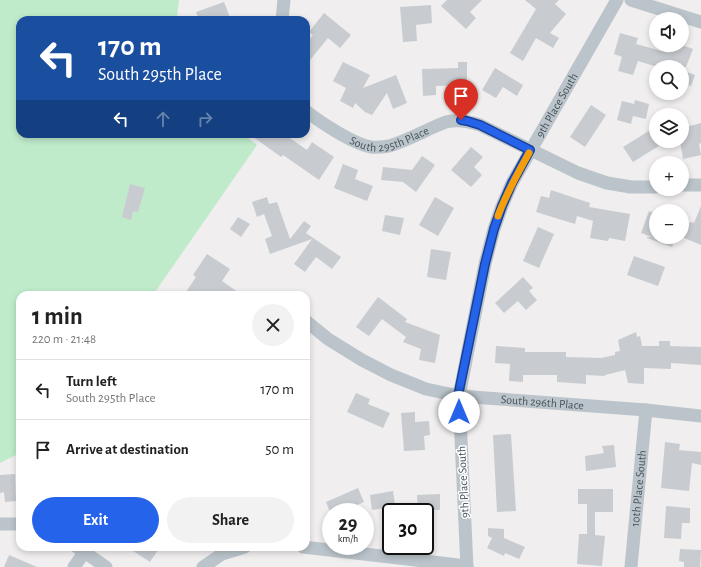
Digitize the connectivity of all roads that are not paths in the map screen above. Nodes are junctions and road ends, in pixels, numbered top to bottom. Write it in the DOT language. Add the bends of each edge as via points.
graph roads {
  1 [pos="284,0"];
  2 [pos="617,0"];
  3 [pos="631,0"];
  4 [pos="282,16"];
  5 [pos="701,22"];
  6 [pos="310,114"];
  7 [pos="530,150"];
  8 [pos="689,185"];
  9 [pos="701,185"];
  10 [pos="649,187"];
  11 [pos="310,325"];
  12 [pos="458,396"];
  13 [pos="646,410"];
  14 [pos="701,416"];
  15 [pos="0,524"];
  16 [pos="16,524"];
  17 [pos="310,548"];
  18 [pos="82,551"];
  19 [pos="86,551"];
  20 [pos="232,551"];
  21 [pos="467,566"];
  22 [pos="74,567"];
  23 [pos="106,567"];
  24 [pos="203,567"];
  25 [pos="631,567"];
  1 -- 4 [label="street"];
  2 -- 7 [label="street, 9th Place South"];
  3 -- 5 [label="street"];
  6 -- 7 [label="street, South 295th Place" via="331,128 369,147 388,146 438,125 461,120 480,125"];
  7 -- 10 [label="street, South 295th Place" via="578,173 607,183"];
  7 -- 12 [label="street, 9th Place South" via="512,183 494,229"];
  8 -- 9 [label="street"];
  11 -- 12 [label="street, South 296th Place" via="355,356 392,375 426,389"];
  12 -- 13 [label="street, South 296th Place"];
  12 -- 21 [label="street, 9th Place South"];
  13 -- 14 [label="street, South 296th Place"];
  13 -- 25 [label="street, 10th Place South"];
  15 -- 16 [label="street"];
  17 -- 21 [label="street"];
  18 -- 22 [label="street"];
  19 -- 23 [label="street"];
  20 -- 24 [label="street" via="222,554"];
}
